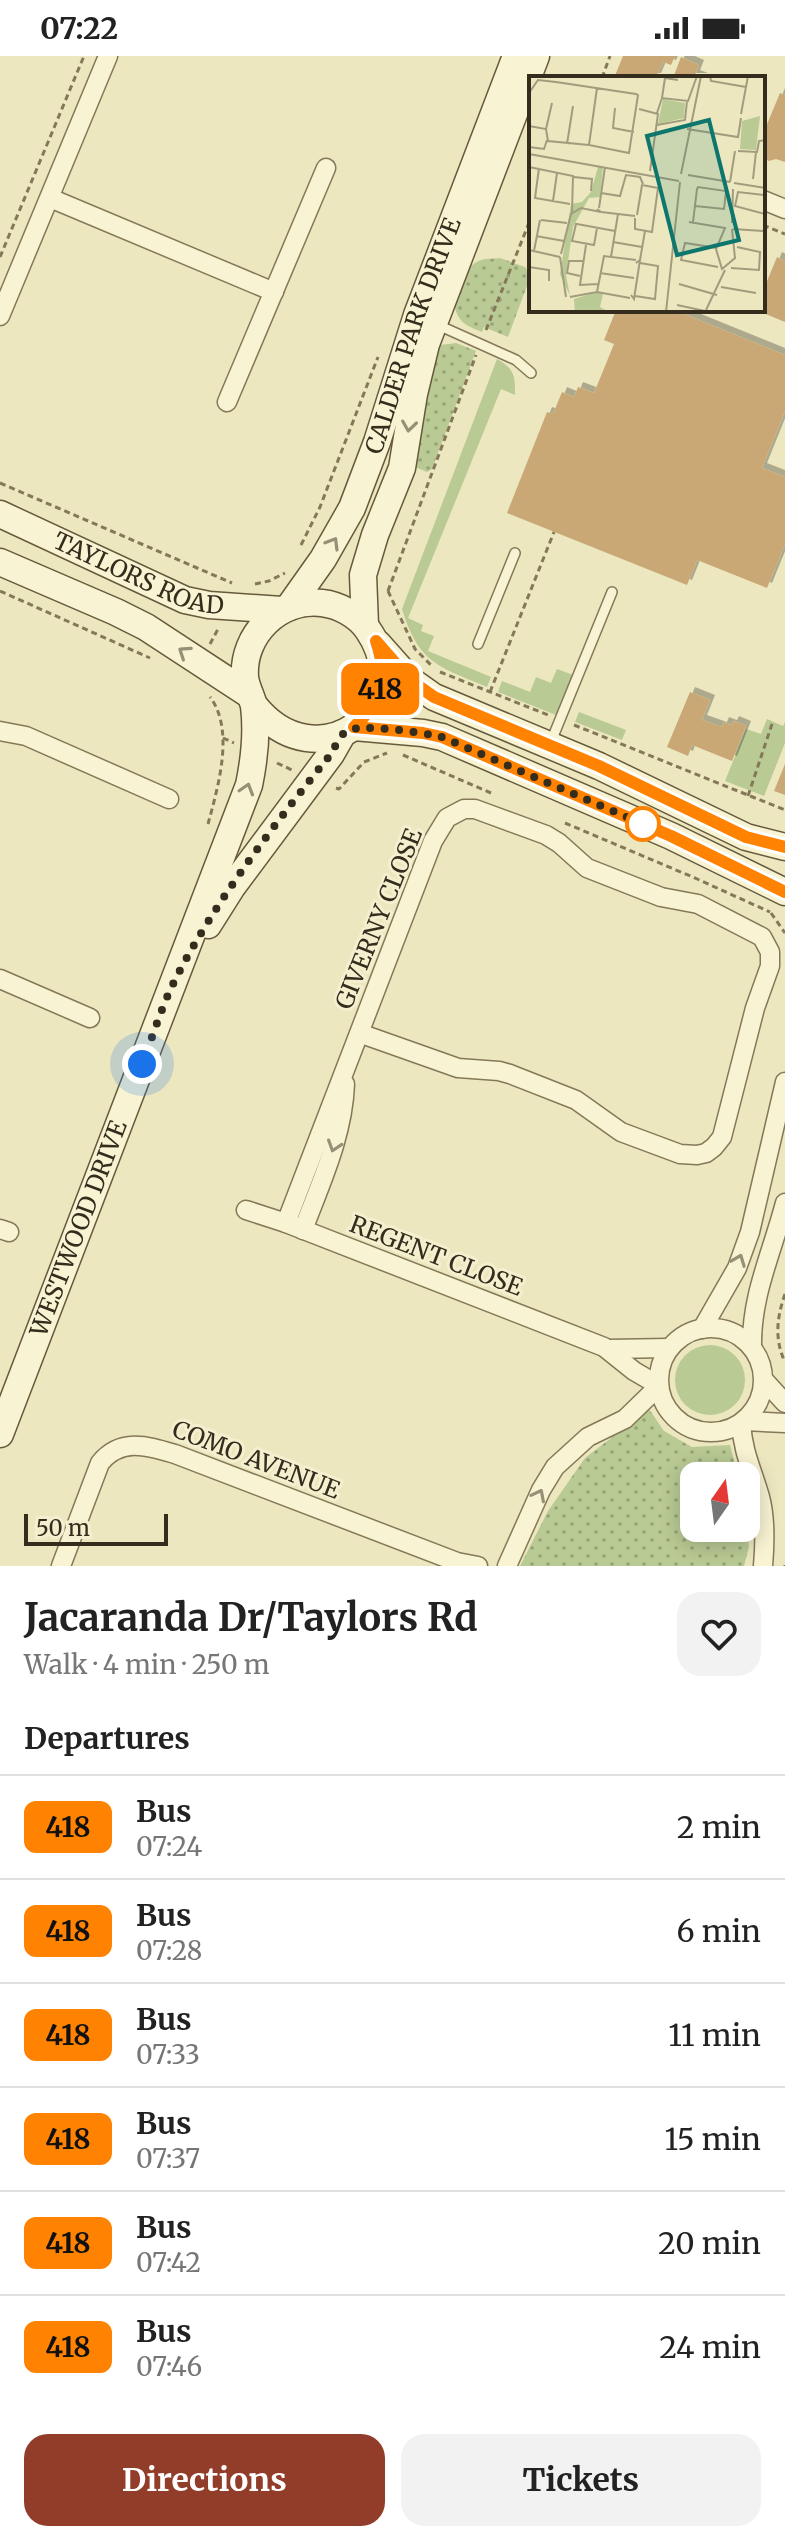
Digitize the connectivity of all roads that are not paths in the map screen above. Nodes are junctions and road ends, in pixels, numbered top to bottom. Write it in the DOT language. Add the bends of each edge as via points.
graph roads {
  1 [pos="108,56"];
  2 [pos="516,56"];
  3 [pos="536,56"];
  4 [pos="517,99"];
  5 [pos="326,168"];
  6 [pos="50,198"];
  7 [pos="765,201"];
  8 [pos="785,209"];
  9 [pos="274,292"];
  10 [pos="0,316"];
  11 [pos="426,319"];
  12 [pos="531,373"];
  13 [pos="227,402"];
  14 [pos="0,514"];
  15 [pos="515,553"];
  16 [pos="0,562"];
  17 [pos="612,592"];
  18 [pos="286,608"];
  19 [pos="370,633"];
  20 [pos="478,644"];
  21 [pos="252,700"];
  22 [pos="348,730"];
  23 [pos="0,731"];
  24 [pos="555,732"];
  25 [pos="169,799"];
  26 [pos="785,847"];
  27 [pos="778,902"];
  28 [pos="0,979"];
  29 [pos="175,979"];
  30 [pos="90,1018"];
  31 [pos="359,1033"];
  32 [pos="785,1082"];
  33 [pos="785,1203"];
  34 [pos="246,1210"];
  35 [pos="294,1226"];
  36 [pos="702,1329"];
  37 [pos="752,1347"];
  38 [pos="669,1348"];
  39 [pos="608,1349"];
  40 [pos="764,1380"];
  41 [pos="659,1386"];
  42 [pos="785,1403"];
  43 [pos="742,1422"];
  44 [pos="785,1423"];
  45 [pos="0,1434"];
  46 [pos="460,1564"];
  47 [pos="503,1565"];
  48 [pos="61,1566"];
  49 [pos="478,1566"];
  50 [pos="763,1566"];
  1 -- 6 [label="street"];
  2 -- 4 [label="street, CALDER PARK DRIVE"];
  3 -- 4 [label="street, CALDER PARK DRIVE"];
  4 -- 11 [label="street, CALDER PARK DRIVE"];
  5 -- 9 [label="street"];
  6 -- 9 [label="street"];
  6 -- 10 [label="street"];
  7 -- 8 [label="street"];
  9 -- 13 [label="street"];
  11 -- 12 [label="lane" via="516,360"];
  18 -- 11 [label="street, CALDER PARK DRIVE, one-way" via="310,557 338,535"];
  11 -- 19 [label="street, CALDER PARK DRIVE, one-way" via="402,468 363,575"];
  14 -- 18 [label="street, TAYLORS ROAD" via="185,600"];
  15 -- 20 [label="lane"];
  21 -- 16 [label="street, TAYLORS ROAD, one-way" via="146,627"];
  17 -- 24 [label="lane"];
  18 -- 19 [label="street" via="321,603 345,610"];
  18 -- 21 [label="street" via="268,619 250,646 245,679"];
  19 -- 22 [label="street" via="381,656 380,688 371,709"];
  19 -- 24 [label="street" via="410,680 434,697"];
  21 -- 22 [label="street" via="266,721 303,739"];
  29 -- 21 [label="street, WESTWOOD DRIVE, one-way" via="241,809 253,765"];
  22 -- 27 [label="street" via="442,737 671,836"];
  22 -- 29 [label="street, WESTWOOD DRIVE" via="232,887"];
  23 -- 25 [label="street" via="26,736"];
  24 -- 26 [label="street" via="716,824"];
  28 -- 30 [label="street"];
  29 -- 45 [label="street, WESTWOOD DRIVE"];
  31 -- 31 [label="street, GIVERNY CLOSE" via="433,841 447,818 464,809 490,813 546,835 587,868 727,917 762,937 770,952 729,1119 714,1147 697,1155 621,1132 576,1100 510,1074 458,1068"];
  31 -- 35 [label="street, GIVERNY CLOSE" via="345,1069 335,1144"];
  36 -- 32 [label="street, one-way" via="737,1268 750,1232"];
  33 -- 37 [label="street" via="756,1295"];
  34 -- 35 [label="street, REGENT CLOSE"];
  35 -- 39 [label="street, REGENT CLOSE"];
  36 -- 37 [label="street" via="730,1331"];
  36 -- 38 [label="street"];
  37 -- 40 [label="street"];
  38 -- 39 [label="street, REGENT CLOSE"];
  38 -- 41 [label="street"];
  39 -- 41 [label="street, REGENT CLOSE"];
  40 -- 42 [label="street"];
  40 -- 43 [label="street" via="755,1409"];
  41 -- 43 [label="street" via="662,1400 682,1424 711,1433"];
  47 -- 41 [label="street, one-way" via="555,1467 588,1437 625,1419"];
  43 -- 44 [label="street"];
  43 -- 50 [label="street" via="744,1453 764,1520"];
  46 -- 48 [label="street, COMO AVENUE" via="175,1454 129,1445 118,1447 100,1463"];
  46 -- 49 [label="street, COMO AVENUE"];
}
